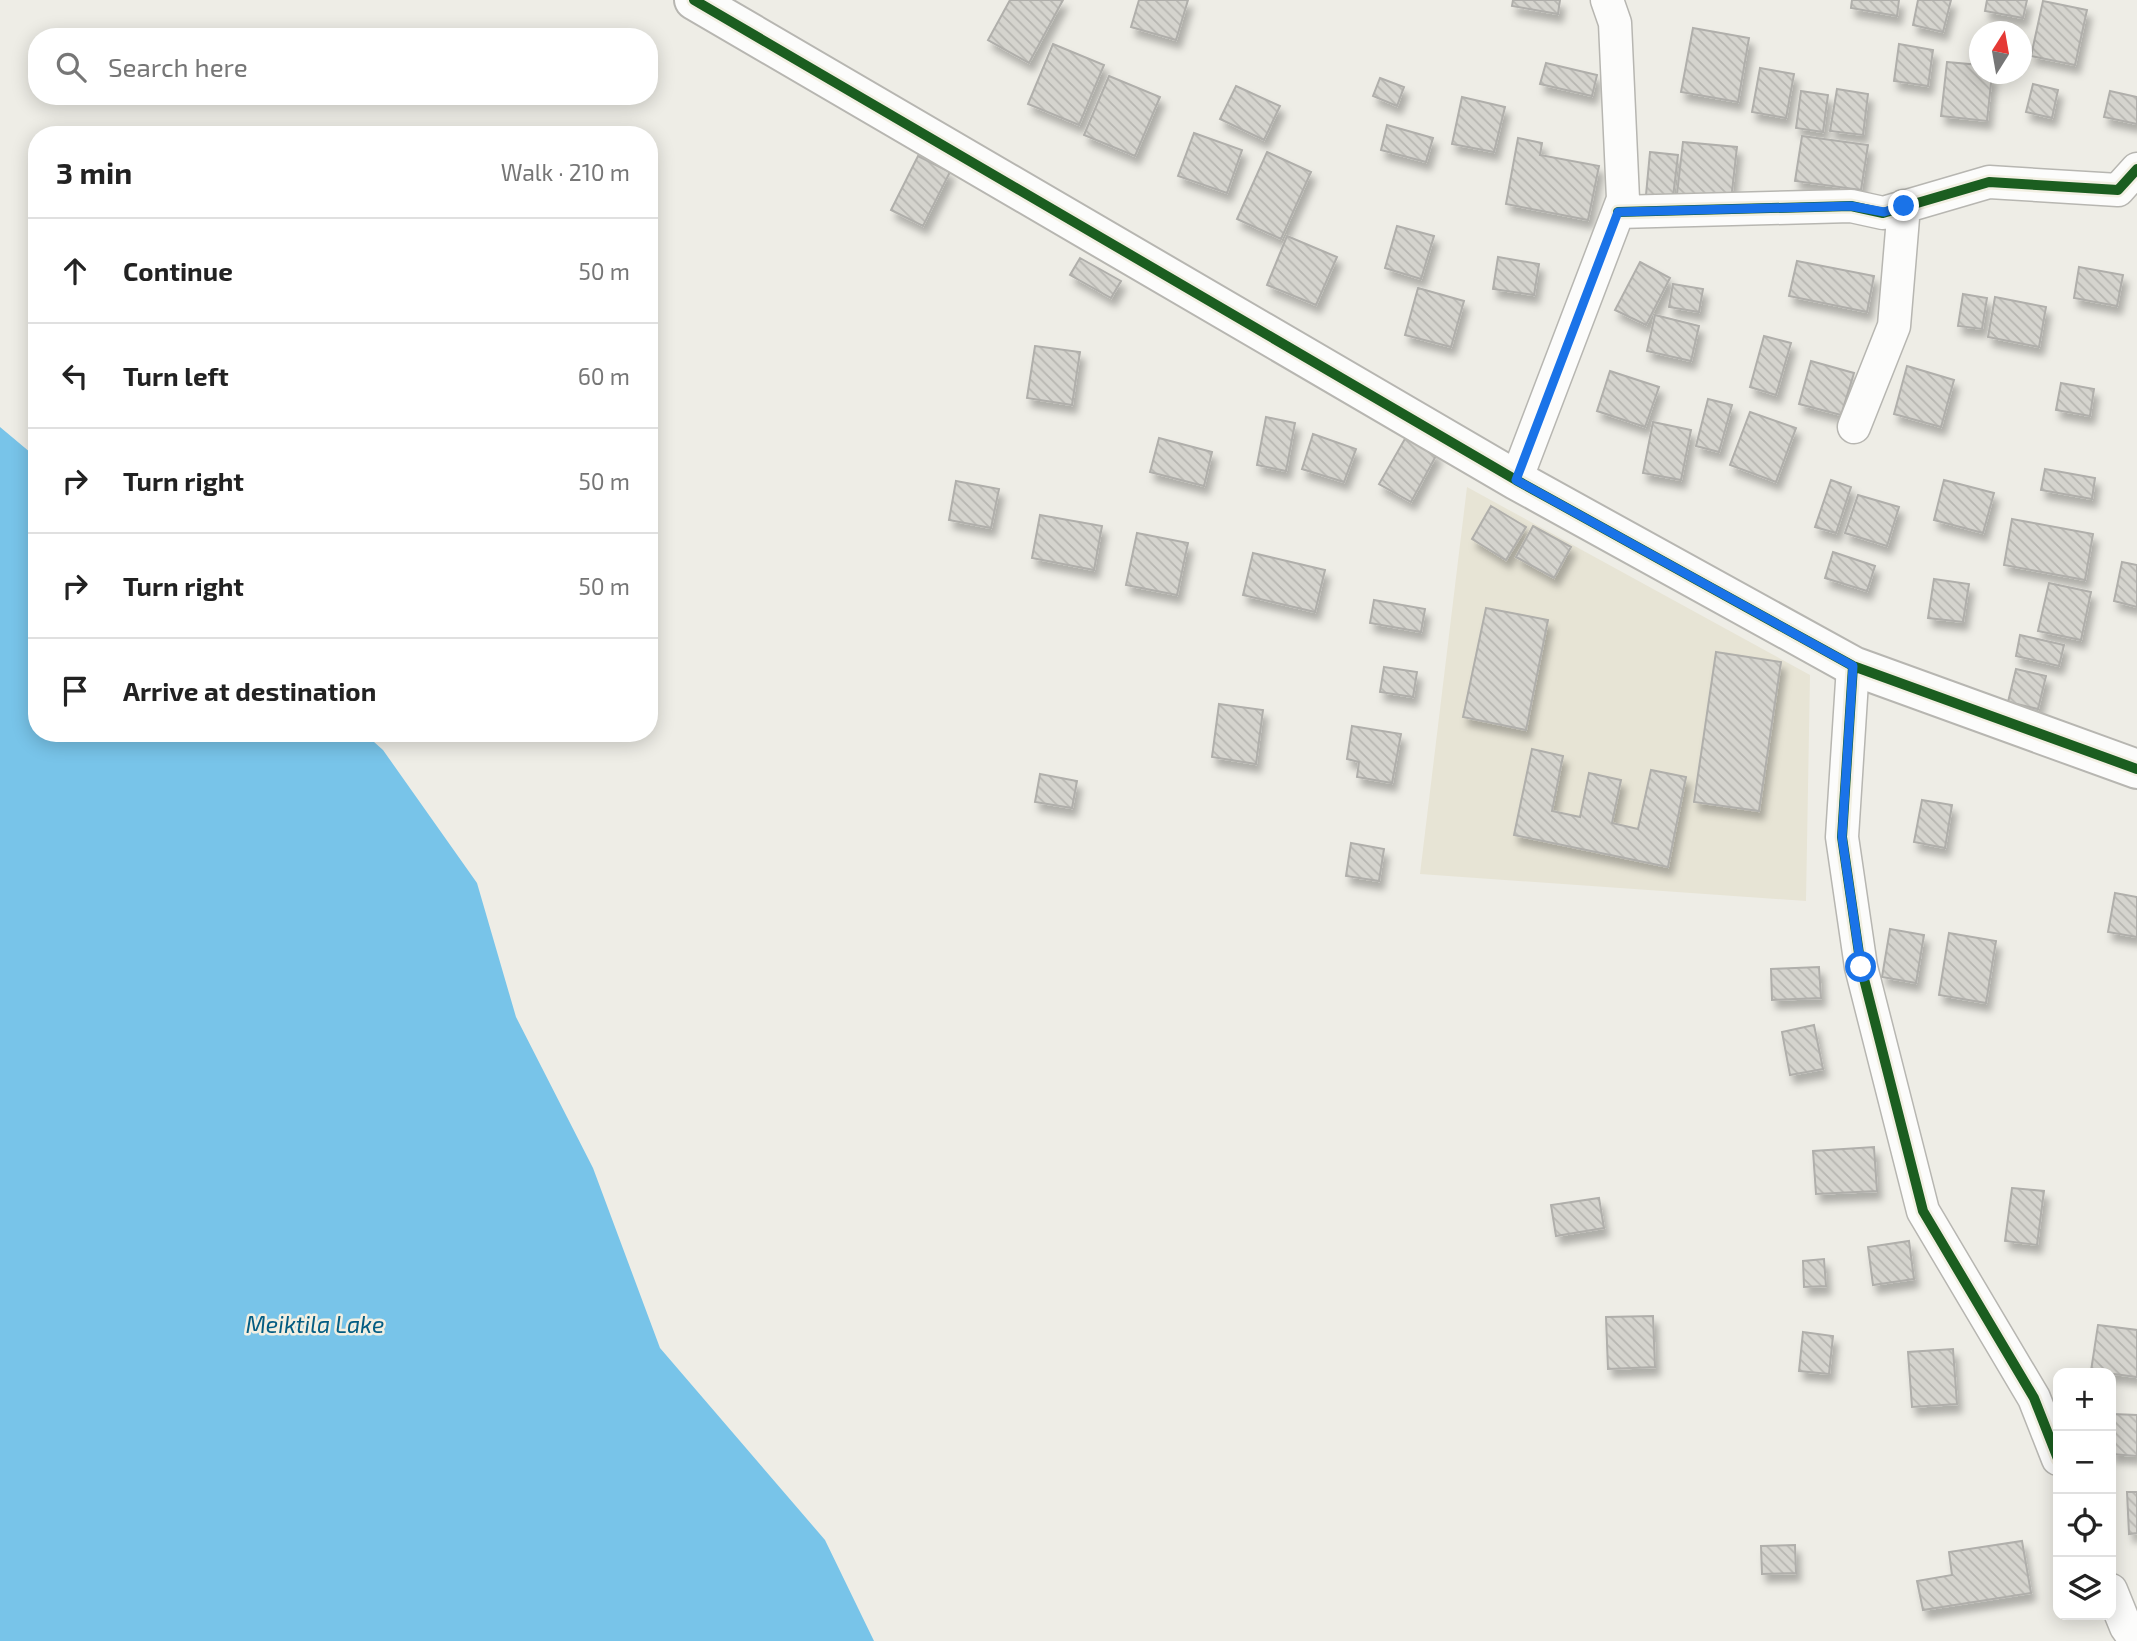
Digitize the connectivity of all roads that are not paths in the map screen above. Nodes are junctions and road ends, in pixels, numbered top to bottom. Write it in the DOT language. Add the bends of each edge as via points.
graph roads {
  1 [pos="694,0"];
  2 [pos="1607,0"];
  3 [pos="2137,169"];
  4 [pos="1904,206"];
  5 [pos="1618,212"];
  6 [pos="1854,427"];
  7 [pos="1516,480"];
  8 [pos="1853,666"];
  9 [pos="2137,769"];
  10 [pos="2053,1446"];
  11 [pos="2116,1602"];
  12 [pos="2136,1641"];
  1 -- 7 [label="street"];
  2 -- 5 [label="street" via="1615,23 1623,199"];
  3 -- 4 [label="street" via="2118,190 1989,182"];
  4 -- 5 [label="street" via="1884,212 1851,206"];
  4 -- 6 [label="street" via="1894,326"];
  5 -- 7 [label="street"];
  7 -- 8 [label="street"];
  8 -- 9 [label="street"];
  8 -- 10 [label="street" via="1842,837 1861,967 1916,1184 1923,1210 2034,1398"];
  11 -- 12 [label="street"];
}
